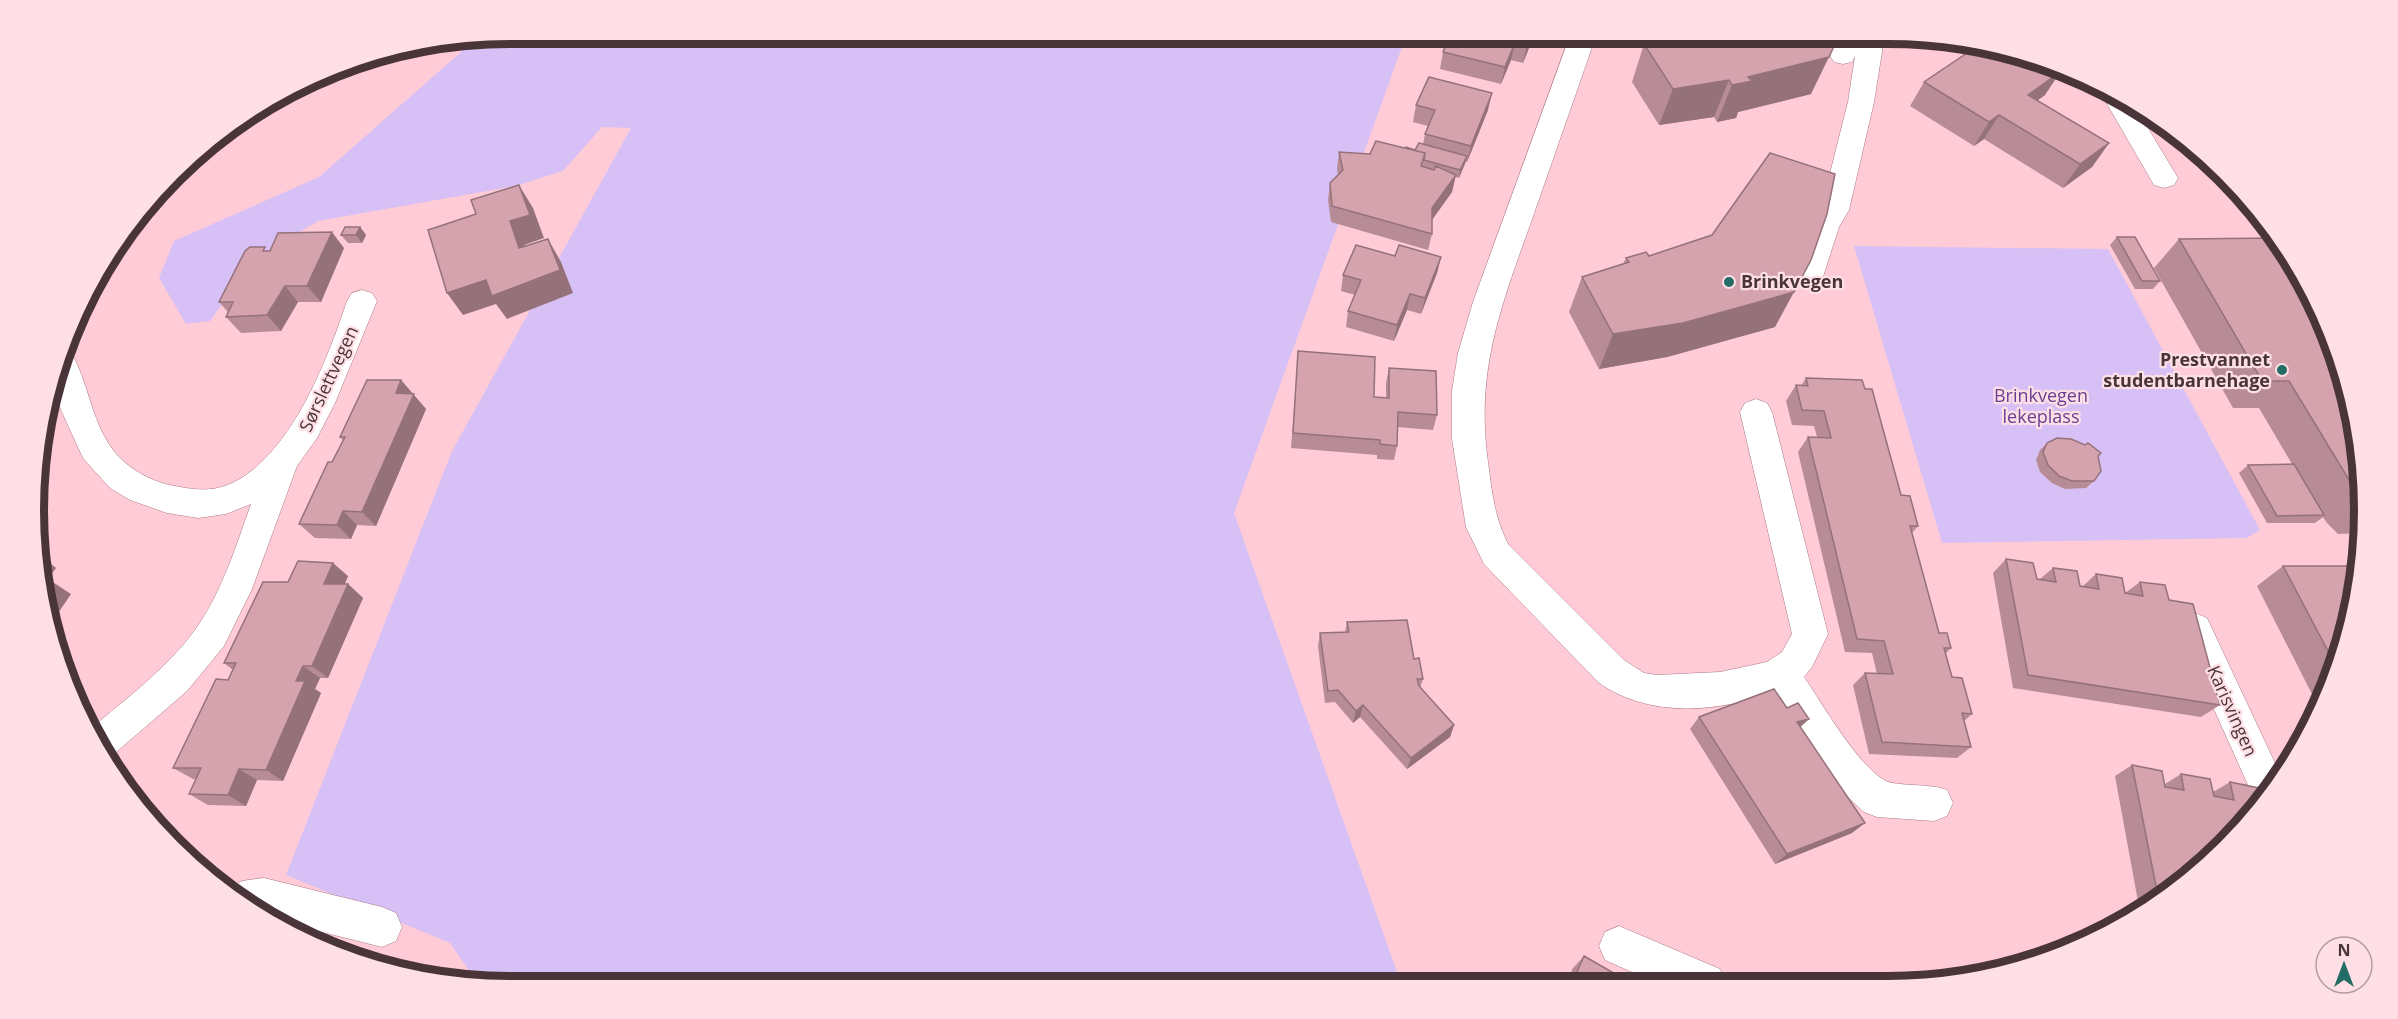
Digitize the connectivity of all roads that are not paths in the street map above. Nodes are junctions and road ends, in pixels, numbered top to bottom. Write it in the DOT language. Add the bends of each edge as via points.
graph roads {
  1 [pos="1580,44"];
  2 [pos="1870,44"];
  3 [pos="2121,106"];
  4 [pos="2164,177"];
  5 [pos="1811,275"];
  6 [pos="362,301"];
  7 [pos="64,372"];
  8 [pos="1756,412"];
  9 [pos="283,462"];
  10 [pos="2195,629"];
  11 [pos="1780,672"];
  12 [pos="105,740"];
  13 [pos="2265,783"];
  14 [pos="1934,803"];
  15 [pos="255,899"];
  16 [pos="382,927"];
  17 [pos="1619,946"];
  18 [pos="1690,975"];
  1 -- 11 [label="street" via="1473,353 1468,439 1483,527 1496,554 1611,672 1628,683 1657,692 1687,693 1768,679"];
  2 -- 5 [label="street" via="1861,102 1835,210"];
  3 -- 4 [label="street"];
  6 -- 9 [label="street, Sørslettvegen" via="350,343 322,404"];
  7 -- 9 [label="street, Sørslettvegen" via="95,453 115,475 137,488 184,504 203,506 245,492"];
  8 -- 11 [label="street" via="1810,634 1792,666"];
  9 -- 12 [label="street" via="231,598 200,652 173,682"];
  10 -- 13 [label="street, Karisvingen"];
  11 -- 14 [label="street" via="1850,774 1877,799"];
  15 -- 16 [label="street" via="264,898"];
  17 -- 18 [label="street"];
}
